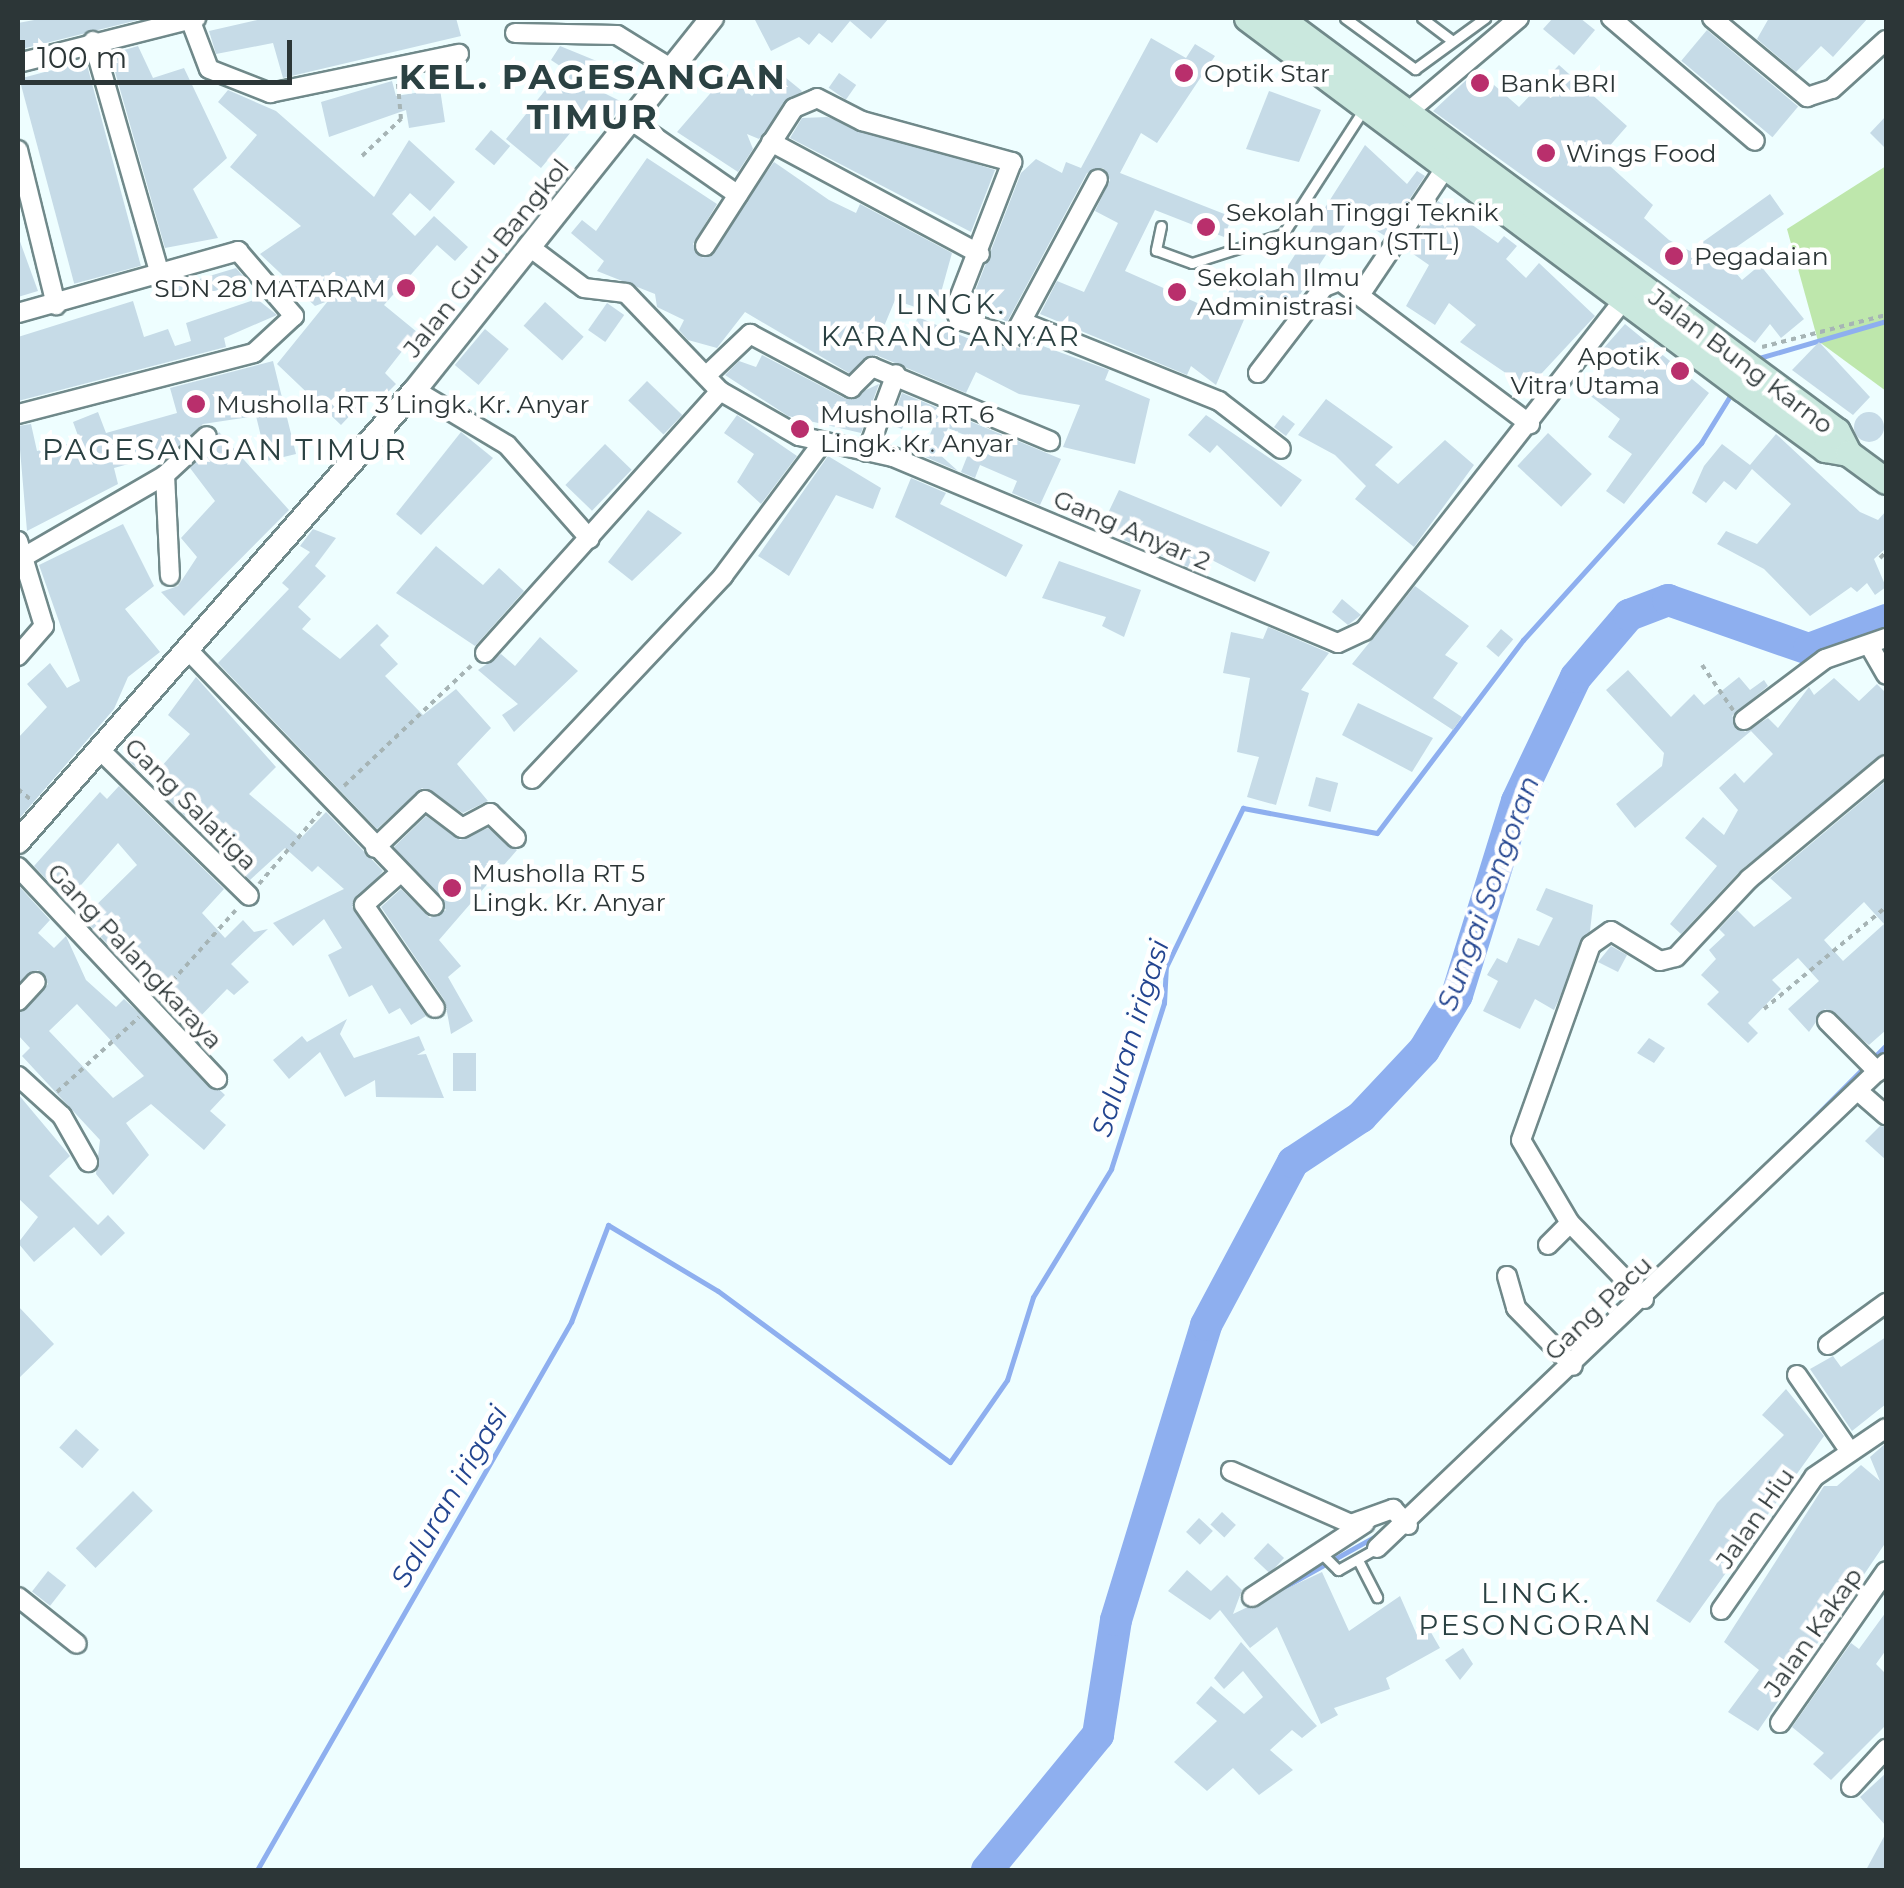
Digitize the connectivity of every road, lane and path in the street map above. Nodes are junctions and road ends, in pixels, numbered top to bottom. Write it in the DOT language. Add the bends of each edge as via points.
graph roads {
  1 [pos="193,18"];
  2 [pos="712,18"];
  3 [pos="1248,18"];
  4 [pos="1280,18"];
  5 [pos="1345,18"];
  6 [pos="1422,18"];
  7 [pos="1485,18"];
  8 [pos="1519,18"];
  9 [pos="1611,18"];
  10 [pos="1712,18"];
  11 [pos="162,22"];
  12 [pos="515,33"];
  13 [pos="1452,40"];
  14 [pos="1886,40"];
  15 [pos="93,41"];
  16 [pos="458,54"];
  17 [pos="18,63"];
  18 [pos="672,68"];
  19 [pos="394,69"];
  20 [pos="1366,106"];
  21 [pos="1400,119"];
  22 [pos="632,121"];
  23 [pos="771,142"];
  24 [pos="1754,142"];
  25 [pos="18,150"];
  26 [pos="362,156"];
  27 [pos="1446,167"];
  28 [pos="1098,179"];
  29 [pos="738,196"];
  30 [pos="1161,226"];
  31 [pos="705,246"];
  32 [pos="531,248"];
  33 [pos="980,254"];
  34 [pos="158,271"];
  35 [pos="1362,292"];
  36 [pos="1630,292"];
  37 [pos="56,305"];
  38 [pos="18,313"];
  39 [pos="1886,315"];
  40 [pos="1023,327"];
  41 [pos="1738,369"];
  42 [pos="709,373"];
  43 [pos="896,374"];
  44 [pos="1258,374"];
  45 [pos="414,390"];
  46 [pos="720,391"];
  47 [pos="18,414"];
  48 [pos="1530,424"];
  49 [pos="207,436"];
  50 [pos="1050,441"];
  51 [pos="822,443"];
  52 [pos="1281,449"];
  53 [pos="867,452"];
  54 [pos="165,476"];
  55 [pos="1886,481"];
  56 [pos="590,539"];
  57 [pos="20,550"];
  58 [pos="1886,552"];
  59 [pos="1880,558"];
  60 [pos="170,576"];
  61 [pos="22,582"];
  62 [pos="1878,642"];
  63 [pos="186,649"];
  64 [pos="485,653"];
  65 [pos="18,656"];
  66 [pos="1702,665"];
  67 [pos="466,671"];
  68 [pos="1886,674"];
  69 [pos="1744,720"];
  70 [pos="98,748"];
  71 [pos="1886,765"];
  72 [pos="532,778"];
  73 [pos="329,800"];
  74 [pos="516,838"];
  75 [pos="18,842"];
  76 [pos="374,848"];
  77 [pos="18,867"];
  78 [pos="400,873"];
  79 [pos="248,896"];
  80 [pos="434,906"];
  81 [pos="1886,907"];
  82 [pos="36,982"];
  83 [pos="18,1001"];
  84 [pos="148,1008"];
  85 [pos="434,1008"];
  86 [pos="1764,1009"];
  87 [pos="1827,1021"];
  88 [pos="1875,1065"];
  89 [pos="18,1076"];
  90 [pos="217,1079"];
  91 [pos="1858,1091"];
  92 [pos="46,1102"];
  93 [pos="1886,1114"];
  94 [pos="88,1162"];
  95 [pos="1570,1223"];
  96 [pos="1548,1245"];
  97 [pos="1507,1276"];
  98 [pos="1638,1293"];
  99 [pos="1886,1303"];
  100 [pos="1828,1345"];
  101 [pos="1568,1361"];
  102 [pos="1796,1375"];
  103 [pos="1886,1428"];
  104 [pos="1849,1450"];
  105 [pos="1230,1471"];
  106 [pos="1404,1519"];
  107 [pos="1365,1524"];
  108 [pos="1378,1548"];
  109 [pos="1358,1560"];
  110 [pos="1327,1561"];
  111 [pos="1886,1570"];
  112 [pos="18,1596"];
  113 [pos="1377,1596"];
  114 [pos="1252,1597"];
  115 [pos="1722,1610"];
  116 [pos="77,1644"];
  117 [pos="1780,1722"];
  118 [pos="1886,1749"];
  119 [pos="1851,1787"];
  1 -- 11 [label="street"];
  1 -- 19 [label="street" via="209,69 270,93"];
  2 -- 18 [label="street, Jalan Guru Bangkol"];
  3 -- 20 [label="main road"];
  4 -- 21 [label="main road, Jalan Bung Karno"];
  5 -- 13 [label="lane" via="1411,69"];
  6 -- 13 [label="lane"];
  7 -- 13 [label="lane"];
  8 -- 21 [label="street"];
  9 -- 24 [label="street"];
  10 -- 14 [label="street" via="1807,97 1832,89"];
  11 -- 15 [label="street"];
  12 -- 18 [label="street" via="617,34"];
  15 -- 17 [label="street"];
  15 -- 34 [label="street"];
  16 -- 19 [label="street"];
  18 -- 22 [label="street, Jalan Guru Bangkol"];
  19 -- 26 [label="path" via="406,110"];
  20 -- 21 [label="main road"];
  20 -- 30 [label="lane" via="1283,234 1192,263 1156,250"];
  21 -- 27 [label="main road"];
  21 -- 36 [label="main road, Jalan Bung Karno"];
  22 -- 29 [label="street"];
  22 -- 32 [label="street, Jalan Guru Bangkol"];
  23 -- 29 [label="street"];
  23 -- 33 [label="street"];
  23 -- 33 [label="street" via="810,96 862,121 1012,162"];
  25 -- 37 [label="street"];
  27 -- 35 [label="street"];
  27 -- 36 [label="main road"];
  28 -- 40 [label="street"];
  29 -- 31 [label="street"];
  32 -- 42 [label="street" via="574,282 626,293"];
  32 -- 45 [label="street, Jalan Guru Bangkol"];
  33 -- 40 [label="street" via="956,316 1008,337"];
  34 -- 37 [label="street"];
  34 -- 47 [label="street" via="234,252 249,258 293,309 273,343"];
  35 -- 44 [label="street" via="1340,281 1324,287"];
  35 -- 48 [label="street"];
  36 -- 41 [label="main road, Jalan Bung Karno"];
  36 -- 48 [label="street, Gang Anyar 2"];
  37 -- 38 [label="street"];
  39 -- 41 [label="path" via="1770,346"];
  40 -- 52 [label="street" via="1219,401"];
  41 -- 55 [label="main road, Jalan Bung Karno" via="1838,431 1848,452"];
  42 -- 43 [label="street" via="750,334 851,388 868,368"];
  42 -- 46 [label="street"];
  43 -- 50 [label="street"];
  43 -- 53 [label="street"];
  45 -- 56 [label="street" via="507,445"];
  45 -- 63 [label="street, Jalan Guru Bangkol"];
  46 -- 51 [label="street, Gang Anyar 2"];
  46 -- 56 [label="street"];
  48 -- 53 [label="street, Gang Anyar 2" via="1350,642"];
  49 -- 54 [label="street"];
  51 -- 53 [label="street, Gang Anyar 2"];
  51 -- 72 [label="street" via="723,576"];
  54 -- 57 [label="street"];
  54 -- 60 [label="street"];
  56 -- 64 [label="street"];
  57 -- 61 [label="street"];
  58 -- 59 [label="path"];
  61 -- 65 [label="street" via="44,626"];
  62 -- 68 [label="street"];
  62 -- 69 [label="street" via="1825,658"];
  63 -- 70 [label="street, Jalan Guru Bangkol"];
  63 -- 73 [label="street"];
  66 -- 69 [label="path"];
  67 -- 73 [label="path"];
  70 -- 75 [label="street, Jalan Guru Bangkol"];
  70 -- 79 [label="street, Gang Salatiga"];
  71 -- 95 [label="street" via="1742,886 1676,957 1660,961 1610,931 1591,945 1522,1140"];
  73 -- 76 [label="street"];
  73 -- 79 [label="path"];
  74 -- 76 [label="street" via="490,813 462,828 425,800"];
  76 -- 78 [label="street"];
  77 -- 84 [label="street, Gang Palangkaraya"];
  78 -- 80 [label="street"];
  78 -- 85 [label="street" via="364,905"];
  79 -- 84 [label="path"];
  81 -- 86 [label="path"];
  82 -- 83 [label="street"];
  84 -- 90 [label="street, Gang Palangkaraya"];
  84 -- 92 [label="path"];
  87 -- 88 [label="street"];
  88 -- 91 [label="street, Gang Pacu"];
  89 -- 92 [label="street"];
  91 -- 93 [label="street"];
  91 -- 98 [label="street, Gang Pacu"];
  92 -- 94 [label="street"];
  95 -- 96 [label="street"];
  95 -- 98 [label="street"];
  97 -- 101 [label="street" via="1516,1308"];
  98 -- 101 [label="street, Gang Pacu"];
  99 -- 100 [label="street"];
  101 -- 106 [label="street, Gang Pacu"];
  102 -- 104 [label="street"];
  103 -- 104 [label="street, Jalan Hiu"];
  104 -- 115 [label="street, Jalan Hiu" via="1803,1490"];
  105 -- 107 [label="street"];
  106 -- 107 [label="street"];
  106 -- 108 [label="street, Gang Pacu"];
  107 -- 110 [label="street"];
  108 -- 109 [label="lane, Gang Pacu"];
  109 -- 110 [label="lane, Gang Pacu"];
  109 -- 113 [label="lane"];
  110 -- 114 [label="street"];
  111 -- 117 [label="street, Jalan Kakap"];
  112 -- 116 [label="street"];
  118 -- 119 [label="street"];
}
